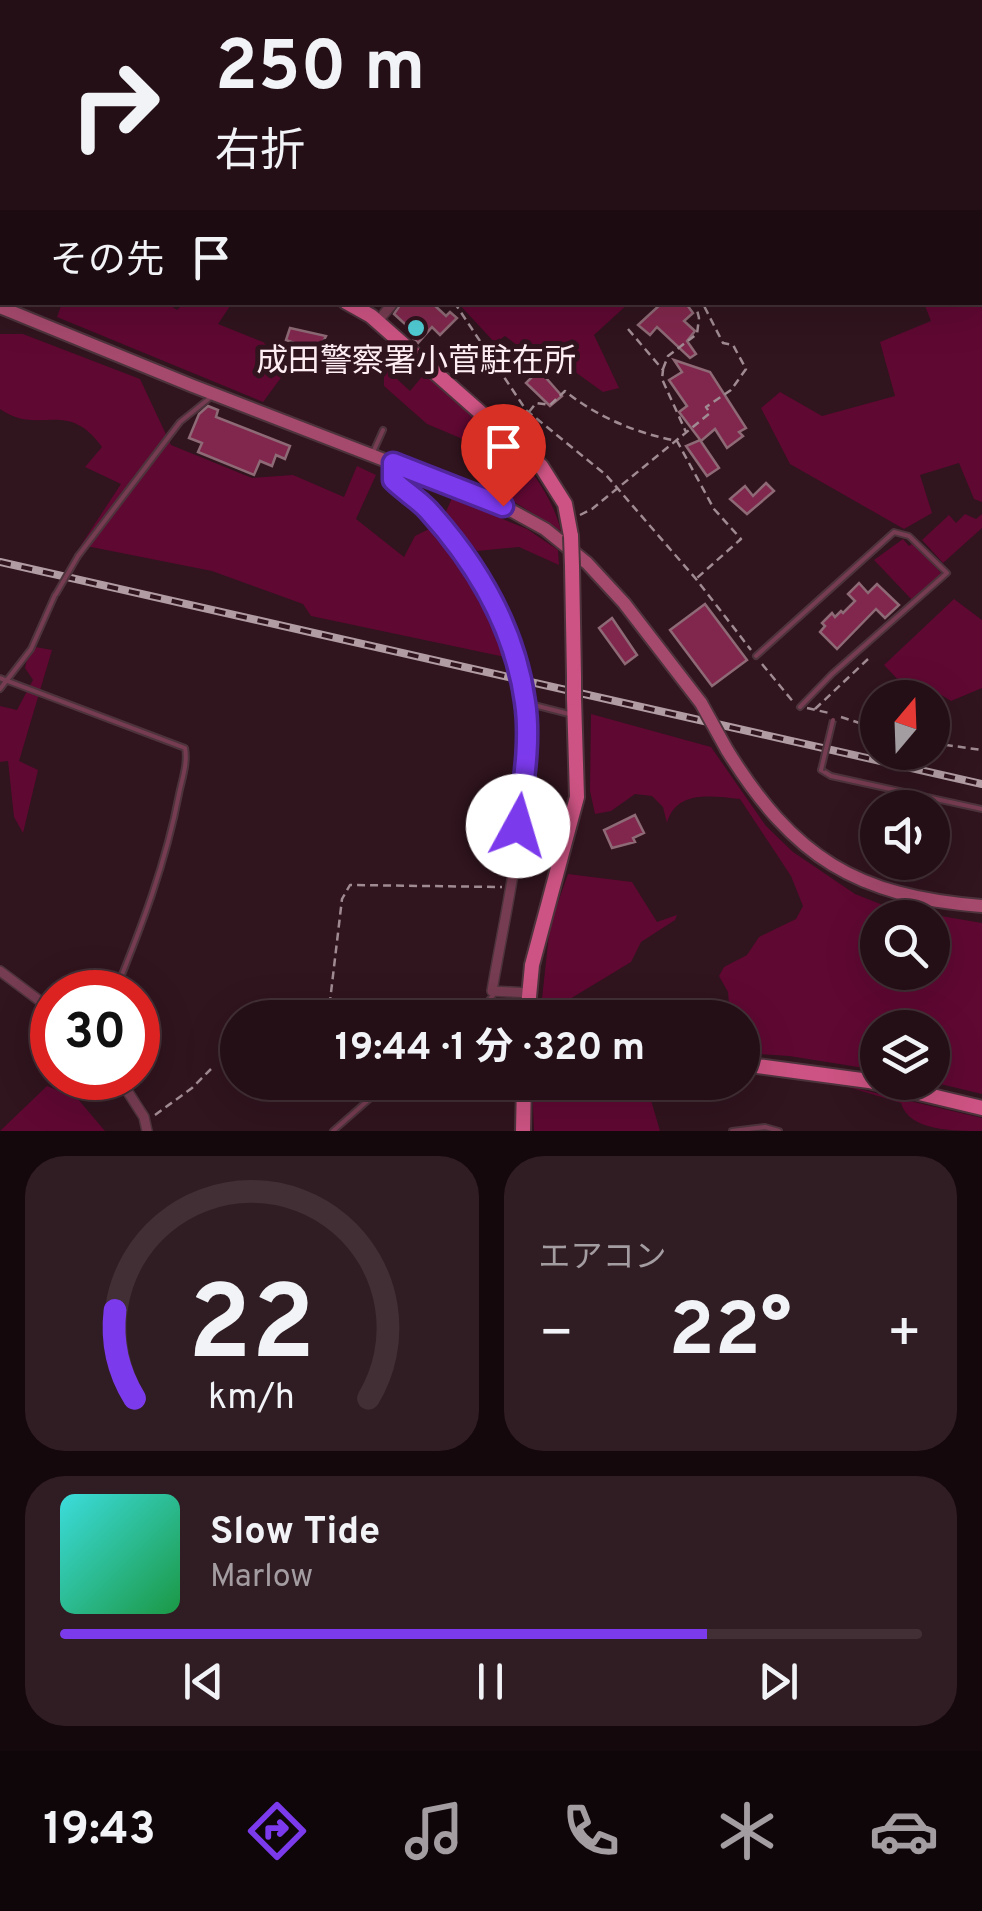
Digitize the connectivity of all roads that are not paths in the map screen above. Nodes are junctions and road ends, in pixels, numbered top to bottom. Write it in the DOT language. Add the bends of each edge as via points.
graph roads {
  1 [pos="351,305"];
  2 [pos="391,305"];
  3 [pos="0,307"];
  4 [pos="377,322"];
  5 [pos="215,394"];
  6 [pos="382,430"];
  7 [pos="372,455"];
  8 [pos="393,463"];
  9 [pos="756,656"];
  10 [pos="0,678"];
  11 [pos="8,680"];
  12 [pos="0,689"];
  13 [pos="526,703"];
  14 [pos="800,706"];
  15 [pos="575,715"];
  16 [pos="834,717"];
  17 [pos="982,809"];
  18 [pos="982,906"];
  19 [pos="0,970"];
  20 [pos="124,970"];
  21 [pos="496,992"];
  22 [pos="30,993"];
  23 [pos="528,993"];
  24 [pos="489,1000"];
  25 [pos="528,1000"];
  26 [pos="760,1066"];
  27 [pos="135,1100"];
  28 [pos="368,1100"];
  29 [pos="524,1100"];
  30 [pos="982,1108"];
  31 [pos="146,1126"];
  32 [pos="333,1131"];
  33 [pos="523,1131"];
  34 [pos="732,1131"];
  35 [pos="778,1131"];
  1 -- 4 [label="main road"];
  2 -- 4 [label="street"];
  3 -- 5 [label="street"];
  4 -- 15 [label="main road, bridge" via="528,453 559,490 570,520"];
  5 -- 7 [label="street"];
  5 -- 11 [label="lane, bridge" via="180,422 78,556 32,649"];
  6 -- 7 [label="lane"];
  7 -- 8 [label="street"];
  8 -- 13 [label="street, bridge" via="393,480 470,561 509,636"];
  8 -- 18 [label="street, bridge" via="503,506 566,544 624,603 701,703 762,804 838,869 911,898"];
  9 -- 14 [label="lane" via="894,532 910,536 948,573"];
  10 -- 11 [label="lane"];
  11 -- 12 [label="lane"];
  11 -- 20 [label="lane" via="185,748 174,822"];
  13 -- 15 [label="lane"];
  13 -- 21 [label="street" via="525,768"];
  15 -- 23 [label="main road" via="577,797"];
  16 -- 17 [label="lane, bridge" via="821,770"];
  19 -- 22 [label="street"];
  21 -- 23 [label="street"];
  21 -- 24 [label="lane"];
  23 -- 25 [label="main road"];
  26 -- 30 [label="main road" via="869,1081"];
  27 -- 31 [label="street"];
  28 -- 32 [label="lane"];
  29 -- 33 [label="main road"];
  34 -- 35 [label="lane"];
}
